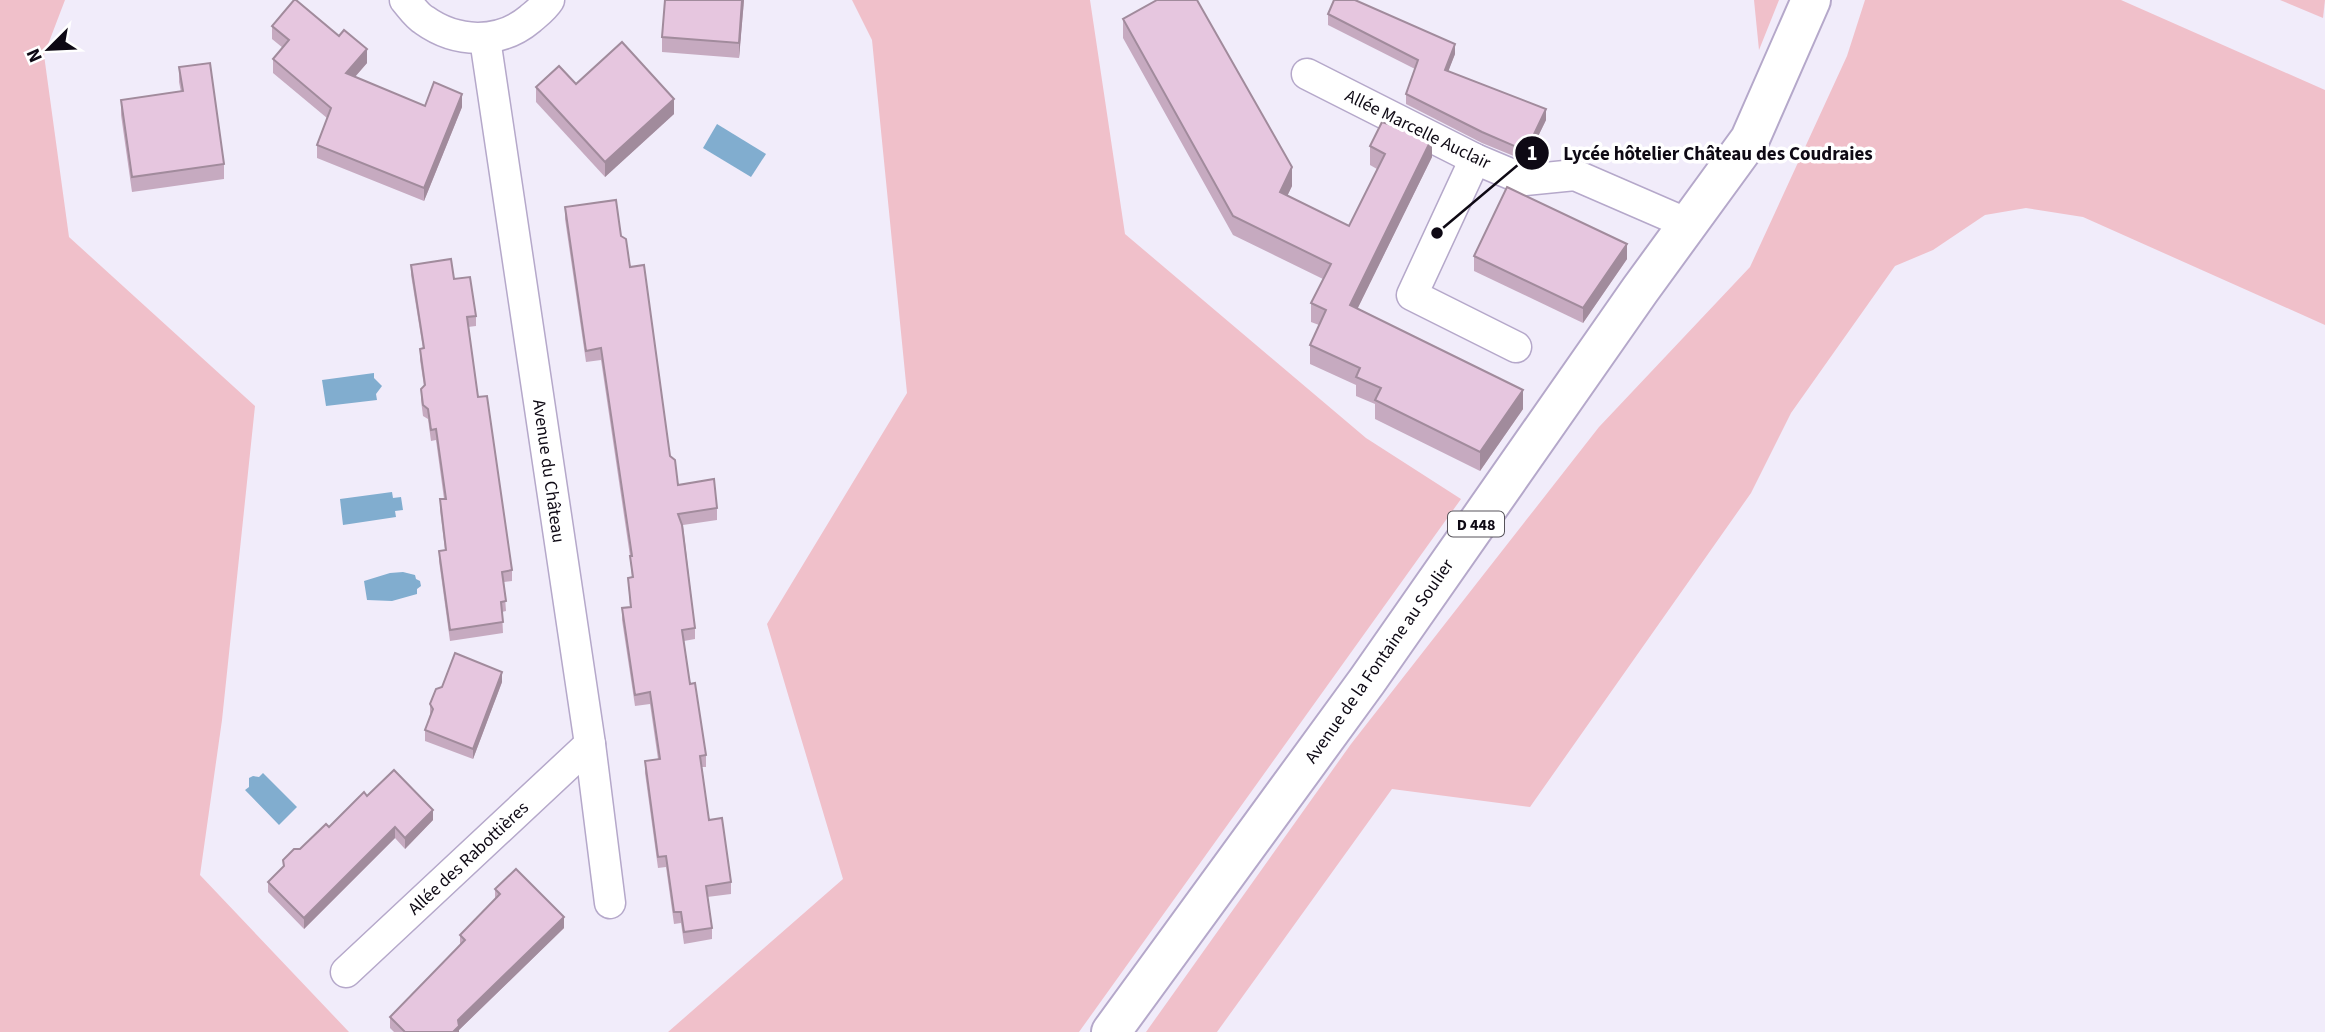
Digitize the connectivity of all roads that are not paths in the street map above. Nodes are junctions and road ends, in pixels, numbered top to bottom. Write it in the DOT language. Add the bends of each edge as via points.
graph roads {
  1 [pos="405,0"];
  2 [pos="549,0"];
  3 [pos="1811,0"];
  4 [pos="485,39"];
  5 [pos="1307,74"];
  6 [pos="1475,159"];
  7 [pos="1688,224"];
  8 [pos="1516,347"];
  9 [pos="590,744"];
  10 [pos="610,903"];
  11 [pos="346,972"];
  12 [pos="1111,1032"];
  1 -- 4 [label="street" via="422,20 452,36"];
  2 -- 4 [label="street" via="518,29"];
  3 -- 7 [label="main road, Avenue de la Fontaine au Soulier / D 448" via="1750,139"];
  4 -- 9 [label="street, Avenue du Château"];
  5 -- 6 [label="street, Allée Marcelle Auclair"];
  6 -- 7 [label="street, Allée Marcelle Auclair" via="1525,180 1575,174"];
  6 -- 8 [label="street" via="1412,295"];
  7 -- 12 [label="main road, Avenue de la Fontaine au Soulier / D 448" via="1367,681"];
  9 -- 10 [label="street, Avenue du Château"];
  9 -- 11 [label="street, Allée des Rabottières"];
}
